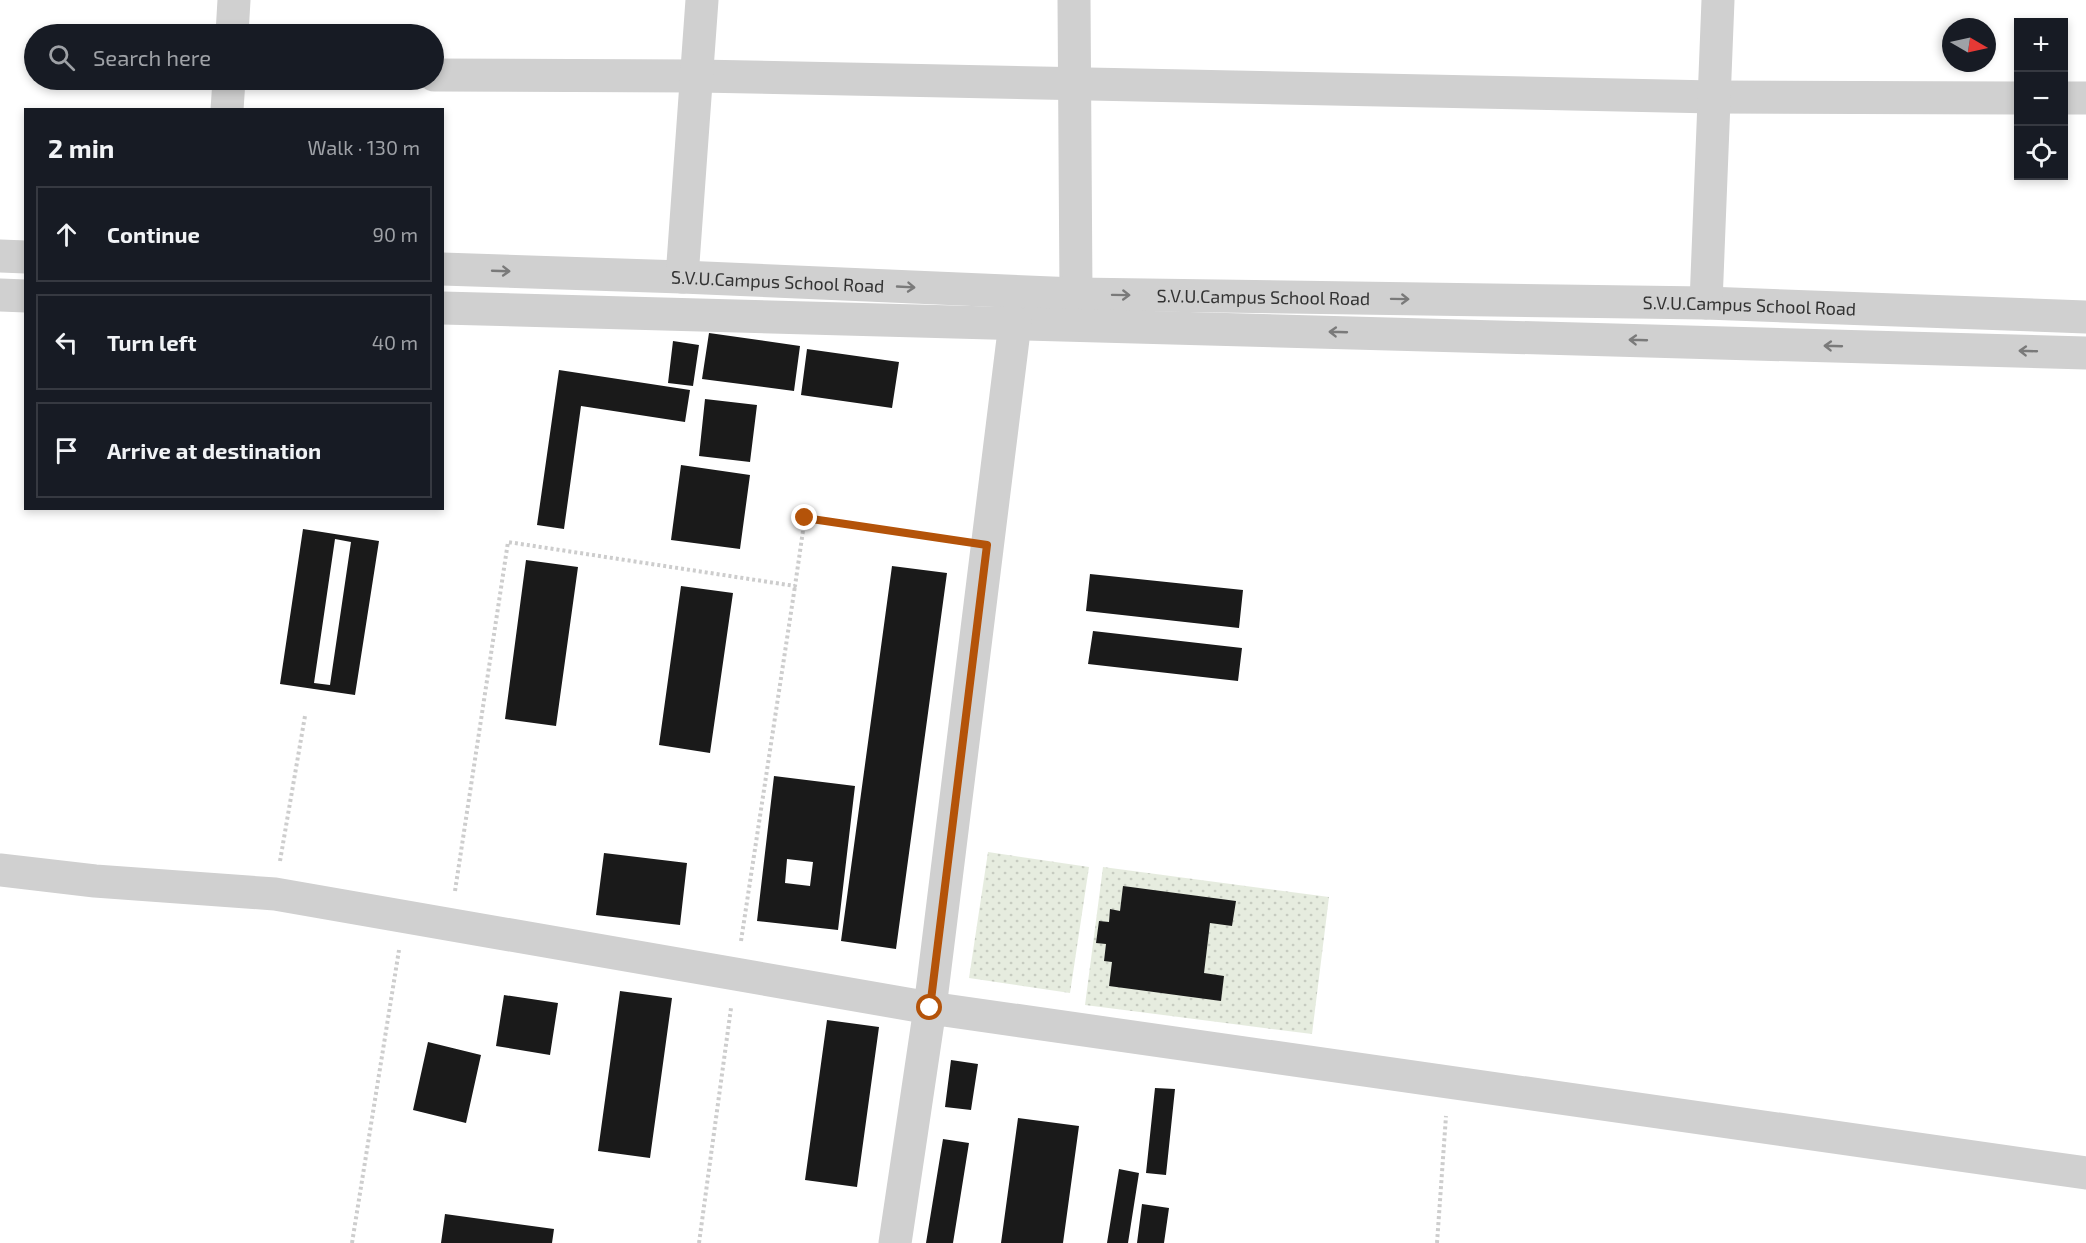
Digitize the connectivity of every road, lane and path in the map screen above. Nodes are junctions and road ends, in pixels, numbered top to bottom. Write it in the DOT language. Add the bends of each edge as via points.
graph roads {
  1 [pos="234,0"];
  2 [pos="702,0"];
  3 [pos="1074,0"];
  4 [pos="1718,0"];
  5 [pos="233,24"];
  6 [pos="444,75"];
  7 [pos="698,76"];
  8 [pos="1075,84"];
  9 [pos="228,90"];
  10 [pos="1714,97"];
  11 [pos="2014,98"];
  12 [pos="2068,98"];
  13 [pos="2086,98"];
  14 [pos="227,108"];
  15 [pos="0,256"];
  16 [pos="24,256"];
  17 [pos="444,269"];
  18 [pos="682,277"];
  19 [pos="1076,294"];
  20 [pos="0,296"];
  21 [pos="24,296"];
  22 [pos="1706,303"];
  23 [pos="444,308"];
  24 [pos="2086,317"];
  25 [pos="1016,323"];
  26 [pos="2086,353"];
  27 [pos="987,545"];
  28 [pos="795,586"];
  29 [pos="305,716"];
  30 [pos="0,870"];
  31 [pos="274,894"];
  32 [pos="405,917"];
  33 [pos="450,924"];
  34 [pos="735,975"];
  35 [pos="930,1008"];
  36 [pos="1449,1082"];
  37 [pos="2086,1173"];
  38 [pos="352,1243"];
  39 [pos="699,1243"];
  40 [pos="896,1243"];
  41 [pos="1437,1243"];
  1 -- 5 [label="street"];
  2 -- 7 [label="street"];
  3 -- 8 [label="street"];
  4 -- 10 [label="street"];
  6 -- 7 [label="street"];
  7 -- 8 [label="street"];
  7 -- 18 [label="street"];
  8 -- 10 [label="street"];
  8 -- 19 [label="street"];
  9 -- 14 [label="street"];
  10 -- 11 [label="street"];
  10 -- 22 [label="street"];
  12 -- 13 [label="street"];
  15 -- 16 [label="street"];
  17 -- 18 [label="street, S.V.U.Campus School Road, one-way"];
  18 -- 19 [label="street, S.V.U.Campus School Road, one-way"];
  19 -- 22 [label="street, S.V.U.Campus School Road, one-way"];
  20 -- 21 [label="street"];
  22 -- 24 [label="street, S.V.U.Campus School Road"];
  23 -- 25 [label="street, S.V.U.Campus School Road"];
  26 -- 25 [label="street, S.V.U.Campus School Road, one-way"];
  25 -- 27 [label="street"];
  27 -- 28 [label="path" via="805,518"];
  27 -- 35 [label="street"];
  28 -- 33 [label="path" via="508,542"];
  28 -- 34 [label="path"];
  29 -- 31 [label="path"];
  30 -- 31 [label="street"];
  31 -- 32 [label="street"];
  32 -- 33 [label="street"];
  32 -- 38 [label="path"];
  33 -- 34 [label="street"];
  34 -- 35 [label="street"];
  34 -- 39 [label="path"];
  35 -- 36 [label="street"];
  35 -- 40 [label="street"];
  36 -- 37 [label="street"];
  36 -- 41 [label="path"];
}
